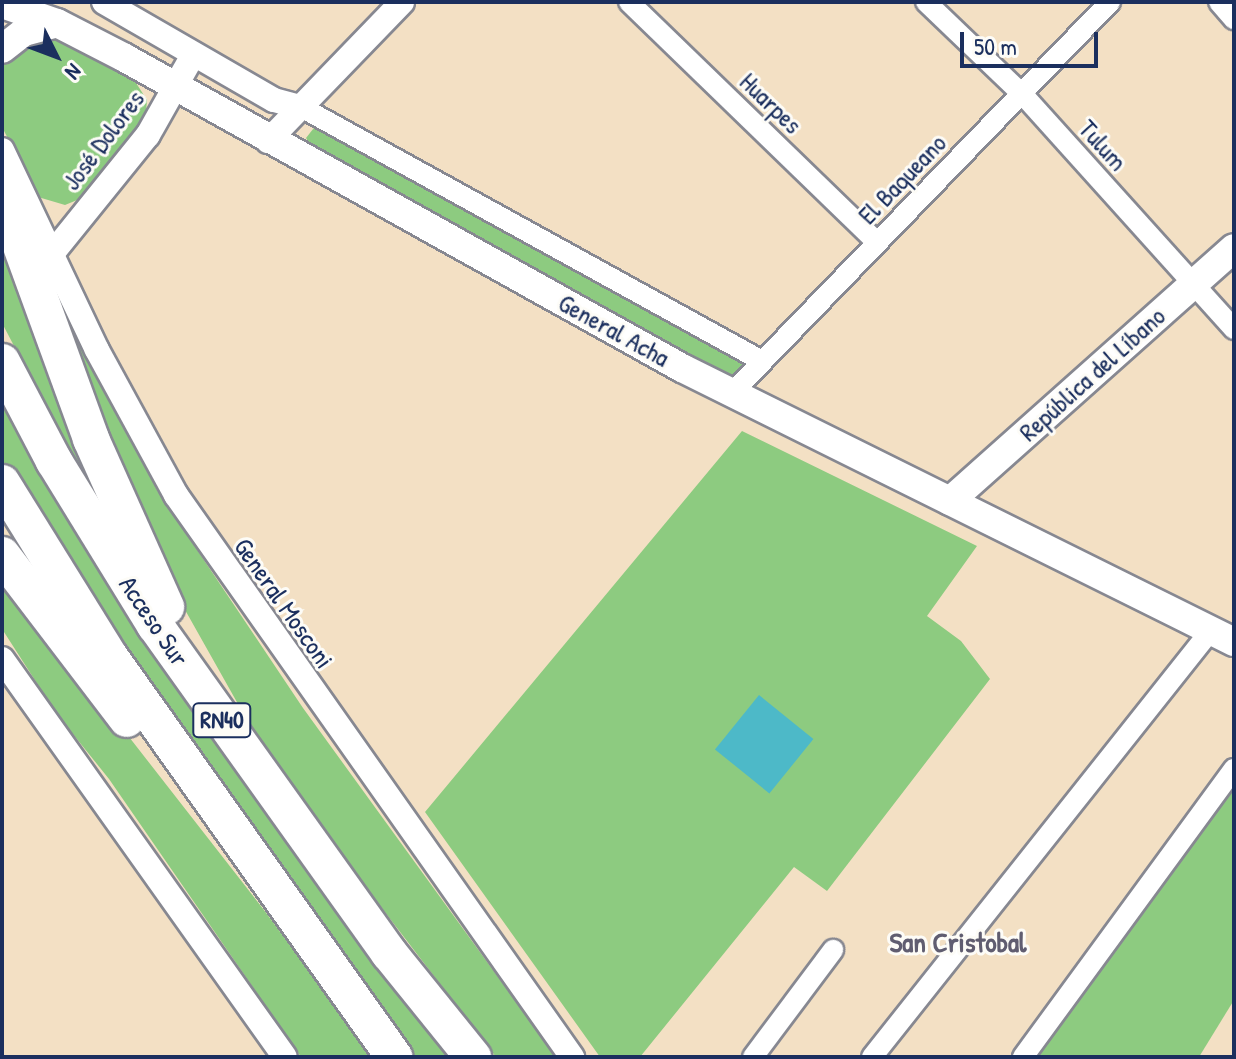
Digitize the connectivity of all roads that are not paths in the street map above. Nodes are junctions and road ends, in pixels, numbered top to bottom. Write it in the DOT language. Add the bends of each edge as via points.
graph roads {
  1 [pos="104,2"];
  2 [pos="402,2"];
  3 [pos="629,2"];
  4 [pos="926,2"];
  5 [pos="1110,2"];
  6 [pos="1219,2"];
  7 [pos="2,4"];
  8 [pos="1234,19"];
  9 [pos="57,23"];
  10 [pos="2,49"];
  11 [pos="193,55"];
  12 [pos="176,87"];
  13 [pos="1021,94"];
  14 [pos="301,107"];
  15 [pos="268,141"];
  16 [pos="2,150"];
  17 [pos="2,194"];
  18 [pos="877,242"];
  19 [pos="1234,248"];
  20 [pos="51,255"];
  21 [pos="1193,284"];
  22 [pos="1234,329"];
  23 [pos="762,361"];
  24 [pos="2,362"];
  25 [pos="732,393"];
  26 [pos="2,483"];
  27 [pos="950,501"];
  28 [pos="2,555"];
  29 [pos="1222,636"];
  30 [pos="2,659"];
  31 [pos="226,726"];
  32 [pos="1234,769"];
  33 [pos="280,898"];
  34 [pos="833,950"];
  35 [pos="285,1057"];
  36 [pos="394,1057"];
  37 [pos="473,1057"];
  38 [pos="572,1057"];
  39 [pos="753,1057"];
  40 [pos="872,1057"];
  41 [pos="1023,1057"];
  1 -- 11 [label="street, General Acha"];
  2 -- 14 [label="street"];
  3 -- 18 [label="street, Huarpes"];
  4 -- 13 [label="street, Tulum"];
  5 -- 13 [label="street, El Baqueano"];
  6 -- 8 [label="street"];
  7 -- 9 [label="main road, General Acha"];
  9 -- 10 [label="main road" via="24,32"];
  9 -- 12 [label="main road, General Acha"];
  11 -- 12 [label="street, José Dolores"];
  11 -- 14 [label="street, General Acha" via="274,100"];
  12 -- 15 [label="main road, General Acha"];
  12 -- 20 [label="street, José Dolores" via="148,135"];
  13 -- 18 [label="street, El Baqueano"];
  13 -- 21 [label="street, Tulum"];
  14 -- 15 [label="street"];
  14 -- 23 [label="street, General Acha"];
  15 -- 25 [label="main road, General Acha"];
  16 -- 20 [label="street, General Mosconi"];
  17 -- 31 [label="highway" via="91,439 151,577"];
  18 -- 23 [label="street, El Baqueano"];
  19 -- 21 [label="main road, República del Líbano"];
  20 -- 38 [label="street, General Mosconi" via="129,410 202,535"];
  21 -- 22 [label="street, Tulum"];
  21 -- 27 [label="main road, República del Líbano"];
  23 -- 25 [label="street, El Baqueano"];
  24 -- 31 [label="highway, Acceso Sur / RN40" via="88,520"];
  25 -- 27 [label="main road, General Acha"];
  26 -- 33 [label="highway, RN40" via="110,657"];
  27 -- 29 [label="main road, General Acha"];
  28 -- 33 [label="highway" via="81,662"];
  29 -- 40 [label="street"];
  30 -- 35 [label="street"];
  31 -- 37 [label="highway, Acceso Sur / RN40" via="389,953"];
  32 -- 41 [label="street"];
  33 -- 36 [label="highway, RN40"];
  34 -- 39 [label="street"];
}
